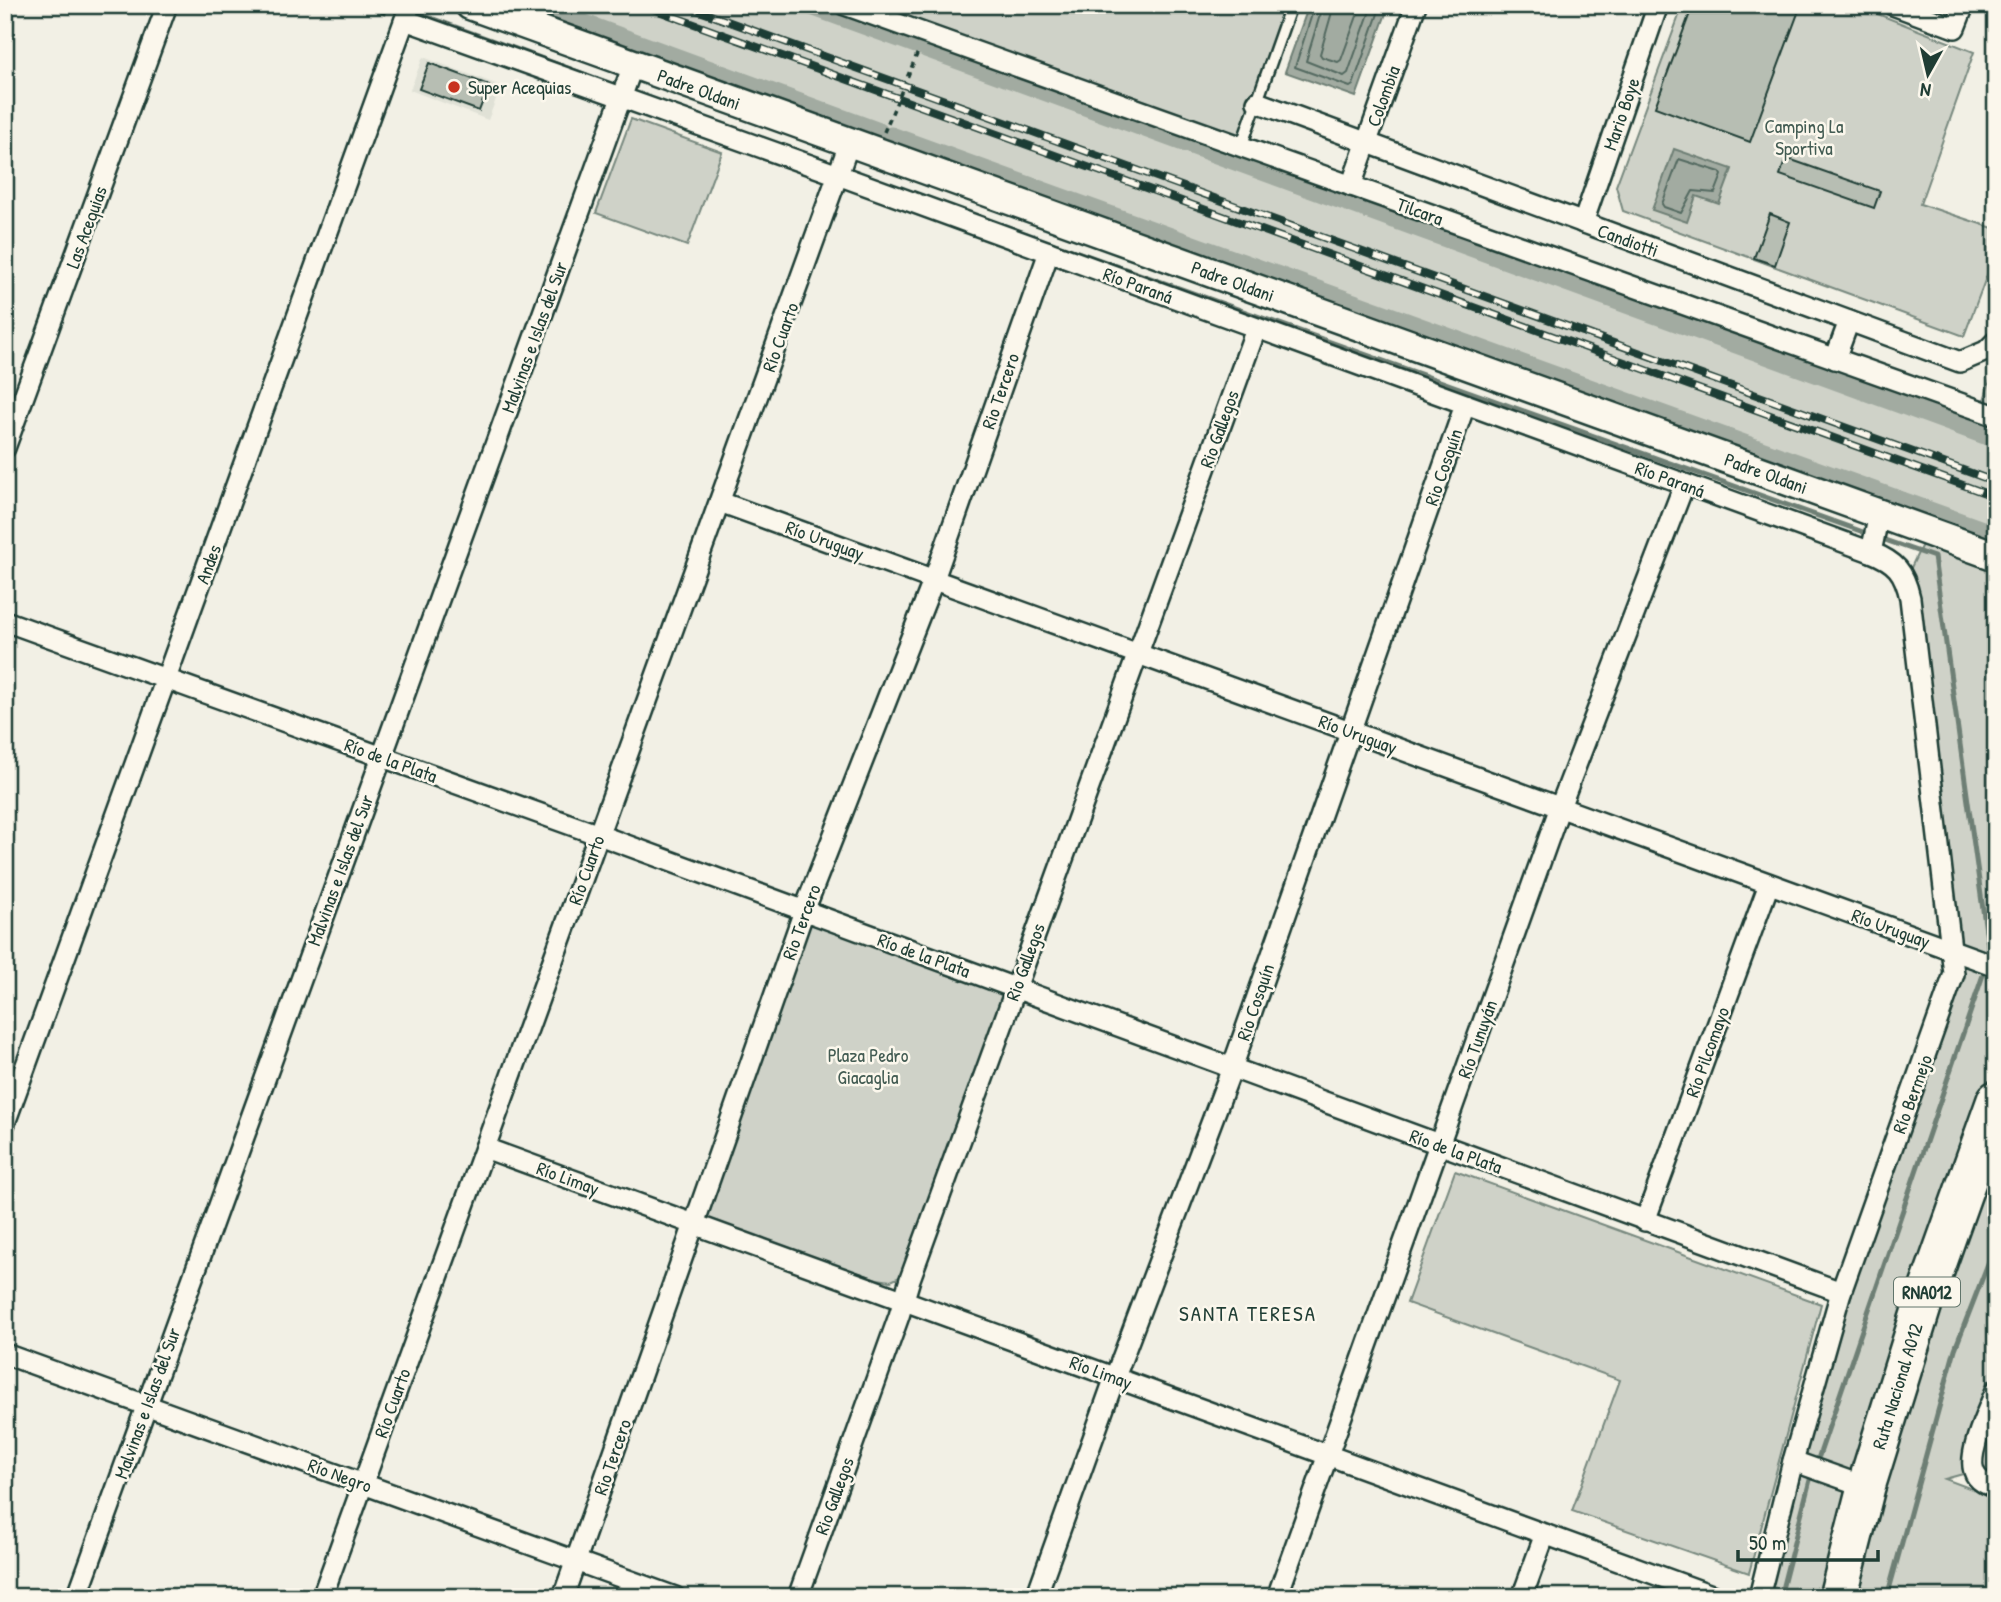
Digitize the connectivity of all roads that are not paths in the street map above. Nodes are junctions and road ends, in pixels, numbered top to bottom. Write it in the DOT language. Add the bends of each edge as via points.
graph roads {
  1 [pos="167,5"];
  2 [pos="470,5"];
  3 [pos="845,5"];
  4 [pos="1291,5"];
  5 [pos="1416,5"];
  6 [pos="1658,5"];
  7 [pos="1893,5"];
  8 [pos="1964,5"];
  9 [pos="408,13"];
  10 [pos="633,65"];
  11 [pos="621,97"];
  12 [pos="1257,102"];
  13 [pos="1366,143"];
  14 [pos="1241,147"];
  15 [pos="862,148"];
  16 [pos="838,175"];
  17 [pos="1351,186"];
  18 [pos="1583,223"];
  19 [pos="1049,252"];
  20 [pos="1849,321"];
  21 [pos="1256,328"];
  22 [pos="1996,341"];
  23 [pos="1835,359"];
  24 [pos="1465,405"];
  25 [pos="1996,416"];
  26 [pos="5,448"];
  27 [pos="1685,485"];
  28 [pos="720,502"];
  29 [pos="1879,514"];
  30 [pos="1871,552"];
  31 [pos="1996,556"];
  32 [pos="1906,578"];
  33 [pos="934,579"];
  34 [pos="5,621"];
  35 [pos="1138,653"];
  36 [pos="166,679"];
  37 [pos="1350,731"];
  38 [pos="382,757"];
  39 [pos="1560,807"];
  40 [pos="599,835"];
  41 [pos="1769,884"];
  42 [pos="804,911"];
  43 [pos="1952,951"];
  44 [pos="1996,966"];
  45 [pos="1016,989"];
  46 [pos="1232,1068"];
  47 [pos="1996,1100"];
  48 [pos="5,1123"];
  49 [pos="1439,1145"];
  50 [pos="485,1148"];
  51 [pos="1645,1221"];
  52 [pos="694,1224"];
  53 [pos="1841,1292"];
  54 [pos="904,1300"];
  55 [pos="5,1354"];
  56 [pos="1115,1377"];
  57 [pos="1996,1390"];
  58 [pos="146,1405"];
  59 [pos="1328,1455"];
  60 [pos="1793,1461"];
  61 [pos="363,1483"];
  62 [pos="1866,1487"];
  63 [pos="1996,1488"];
  64 [pos="1545,1534"];
  65 [pos="575,1560"];
  66 [pos="77,1597"];
  67 [pos="322,1597"];
  68 [pos="563,1597"];
  69 [pos="675,1597"];
  70 [pos="798,1597"];
  71 [pos="1036,1597"];
  72 [pos="1277,1597"];
  73 [pos="1522,1597"];
  74 [pos="1717,1597"];
  75 [pos="1759,1597"];
  76 [pos="1838,1597"];
  1 -- 26 [label="street, Las Acequias"];
  2 -- 10 [label="main road, Padre Oldani"];
  3 -- 14 [label="street, Tilcara"];
  4 -- 12 [label="lane"];
  5 -- 13 [label="street, Colombia"];
  6 -- 18 [label="street, Mario Boye"];
  7 -- 8 [label="street" via="1955,28"];
  9 -- 11 [label="street, Río Paraná"];
  9 -- 36 [label="street, Andes"];
  10 -- 11 [label="street, Malvinas e Islas del Sur"];
  10 -- 15 [label="main road, Padre Oldani"];
  11 -- 16 [label="street, Río Paraná"];
  11 -- 38 [label="street, Malvinas e Islas del Sur"];
  12 -- 13 [label="street, Candiotti"];
  12 -- 14 [label="lane"];
  13 -- 17 [label="street, Colombia"];
  13 -- 18 [label="street, Candiotti"];
  14 -- 17 [label="street, Tilcara"];
  15 -- 16 [label="street, Río Cuarto"];
  15 -- 29 [label="main road, Padre Oldani"];
  16 -- 19 [label="street, Río Paraná"];
  16 -- 28 [label="street, Río Cuarto"];
  17 -- 23 [label="street, Tilcara"];
  18 -- 20 [label="street, Candiotti"];
  19 -- 21 [label="street, Río Paraná"];
  19 -- 33 [label="street, Rio Tercero"];
  20 -- 22 [label="street, Candiotti" via="1960,362 1986,351"];
  20 -- 23 [label="street"];
  21 -- 24 [label="street, Río Paraná"];
  21 -- 35 [label="street, Rio Gallegos"];
  23 -- 25 [label="street, Tilcara"];
  24 -- 27 [label="street, Río Paraná"];
  24 -- 37 [label="street, Rio Cosquín"];
  27 -- 30 [label="street, Río Paraná"];
  27 -- 39 [label="street, Río Tunuyán"];
  28 -- 33 [label="street, Río Uruguay"];
  28 -- 40 [label="street, Río Cuarto"];
  29 -- 30 [label="street"];
  29 -- 31 [label="main road, Padre Oldani"];
  30 -- 32 [label="street, Río Paraná" via="1889,559"];
  32 -- 43 [label="street, Río Bermejo"];
  33 -- 35 [label="street, Río Uruguay"];
  33 -- 42 [label="street, Rio Tercero"];
  34 -- 36 [label="street, Río de la Plata"];
  35 -- 37 [label="street, Río Uruguay"];
  35 -- 45 [label="street, Rio Gallegos"];
  36 -- 38 [label="street, Río de la Plata"];
  36 -- 48 [label="street, Andes"];
  37 -- 39 [label="street, Río Uruguay"];
  37 -- 46 [label="street, Rio Cosquín"];
  38 -- 40 [label="street, Río de la Plata"];
  38 -- 58 [label="street, Malvinas e Islas del Sur"];
  39 -- 41 [label="street, Río Uruguay"];
  39 -- 49 [label="street, Río Tunuyán"];
  40 -- 42 [label="street, Río de la Plata"];
  40 -- 50 [label="street, Río Cuarto"];
  41 -- 43 [label="street, Río Uruguay"];
  41 -- 51 [label="street, Río Pilcomayo"];
  42 -- 45 [label="street, Río de la Plata"];
  42 -- 52 [label="street, Rio Tercero"];
  43 -- 44 [label="street, Río Uruguay"];
  43 -- 53 [label="street, Río Bermejo" via="1954,974"];
  45 -- 46 [label="street, Río de la Plata"];
  45 -- 54 [label="street, Rio Gallegos"];
  46 -- 49 [label="street, Río de la Plata"];
  46 -- 56 [label="street, Rio Cosquín"];
  47 -- 62 [label="highway, Ruta Nacional A012 / RNA012" via="1922,1307"];
  49 -- 51 [label="street, Río de la Plata"];
  49 -- 59 [label="street, Río Tunuyán"];
  50 -- 52 [label="street, Río Limay"];
  50 -- 61 [label="street, Río Cuarto"];
  51 -- 53 [label="street, Río de la Plata"];
  52 -- 54 [label="street, Río Limay"];
  52 -- 65 [label="street, Rio Tercero"];
  53 -- 60 [label="street, Río Bermejo"];
  54 -- 56 [label="street, Río Limay"];
  54 -- 70 [label="street, Rio Gallegos"];
  55 -- 58 [label="street, Río Negro"];
  56 -- 59 [label="street, Río Limay"];
  56 -- 71 [label="street, Rio Cosquín"];
  57 -- 63 [label="street" via="1972,1462 1979,1480"];
  58 -- 61 [label="street, Río Negro"];
  58 -- 66 [label="street, Malvinas e Islas del Sur"];
  59 -- 64 [label="street, Río Limay"];
  59 -- 72 [label="street, Río Tunuyán"];
  60 -- 62 [label="street"];
  60 -- 75 [label="street, Río Bermejo"];
  61 -- 65 [label="street, Río Negro"];
  61 -- 67 [label="street, Río Cuarto"];
  62 -- 76 [label="highway, Ruta Nacional A012 / RNA012"];
  64 -- 73 [label="street"];
  64 -- 74 [label="street, Río Limay"];
  65 -- 68 [label="street, Rio Tercero"];
  65 -- 69 [label="street, Río Negro"];
}
